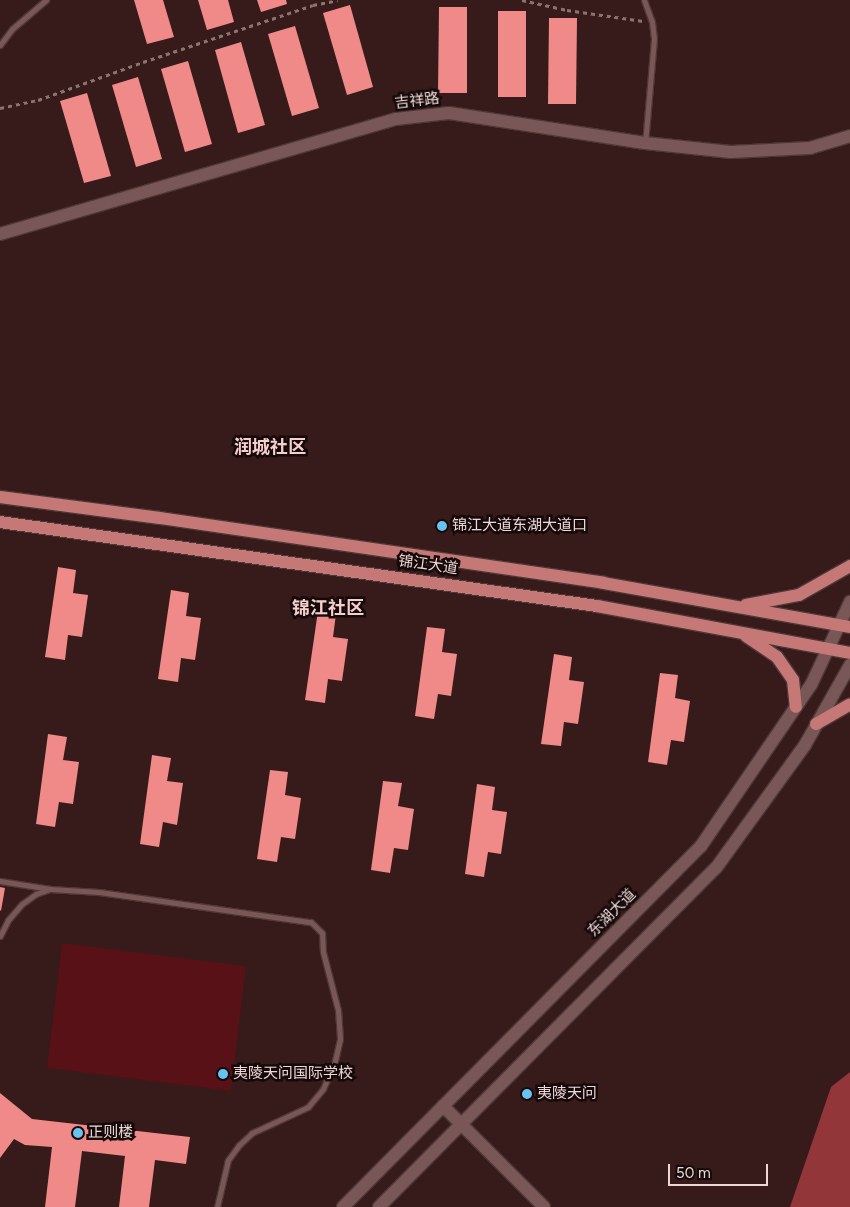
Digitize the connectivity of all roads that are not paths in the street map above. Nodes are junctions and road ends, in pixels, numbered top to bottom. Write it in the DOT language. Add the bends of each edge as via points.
graph roads {
  1 [pos="46,0"];
  2 [pos="644,0"];
  3 [pos="0,45"];
  4 [pos="850,136"];
  5 [pos="645,143"];
  6 [pos="0,234"];
  7 [pos="0,497"];
  8 [pos="0,522"];
  9 [pos="850,566"];
  10 [pos="850,602"];
  11 [pos="740,606"];
  12 [pos="844,626"];
  13 [pos="740,632"];
  14 [pos="827,650"];
  15 [pos="850,653"];
  16 [pos="850,665"];
  17 [pos="850,704"];
  18 [pos="796,707"];
  19 [pos="816,724"];
  20 [pos="0,881"];
  21 [pos="50,889"];
  22 [pos="0,936"];
  23 [pos="443,1106"];
  24 [pos="462,1124"];
  25 [pos="217,1207"];
  26 [pos="344,1207"];
  27 [pos="379,1207"];
  28 [pos="544,1207"];
  1 -- 3 [label="lane" via="12,29"];
  2 -- 5 [label="lane" via="654,39"];
  4 -- 5 [label="main road, 吉祥路" via="810,148 731,152"];
  5 -- 6 [label="main road, 吉祥路" via="449,113 396,119"];
  7 -- 11 [label="main road, 锦江大道" via="593,581"];
  8 -- 13 [label="main road, 锦江大道" via="597,606"];
  9 -- 11 [label="main road" via="799,595"];
  10 -- 12 [label="main road, 东湖大道"];
  11 -- 12 [label="main road, 锦江大道"];
  12 -- 14 [label="main road, 东湖大道"];
  13 -- 14 [label="main road, 锦江大道"];
  13 -- 18 [label="main road" via="777,657 793,680"];
  14 -- 15 [label="main road, 锦江大道"];
  14 -- 18 [label="main road, 东湖大道"];
  16 -- 19 [label="main road"];
  17 -- 19 [label="main road"];
  18 -- 23 [label="main road, 东湖大道" via="701,846"];
  19 -- 24 [label="main road" via="805,745 716,868"];
  20 -- 21 [label="lane"];
  21 -- 22 [label="lane" via="22,904"];
  21 -- 25 [label="lane" via="99,892 311,922 322,933 323,952 338,1010 340,1039 334,1064 323,1089 308,1107 252,1133 239,1145 228,1160"];
  23 -- 24 [label="main road"];
  23 -- 26 [label="main road, 东湖大道"];
  24 -- 27 [label="main road"];
  24 -- 28 [label="main road"];
}
